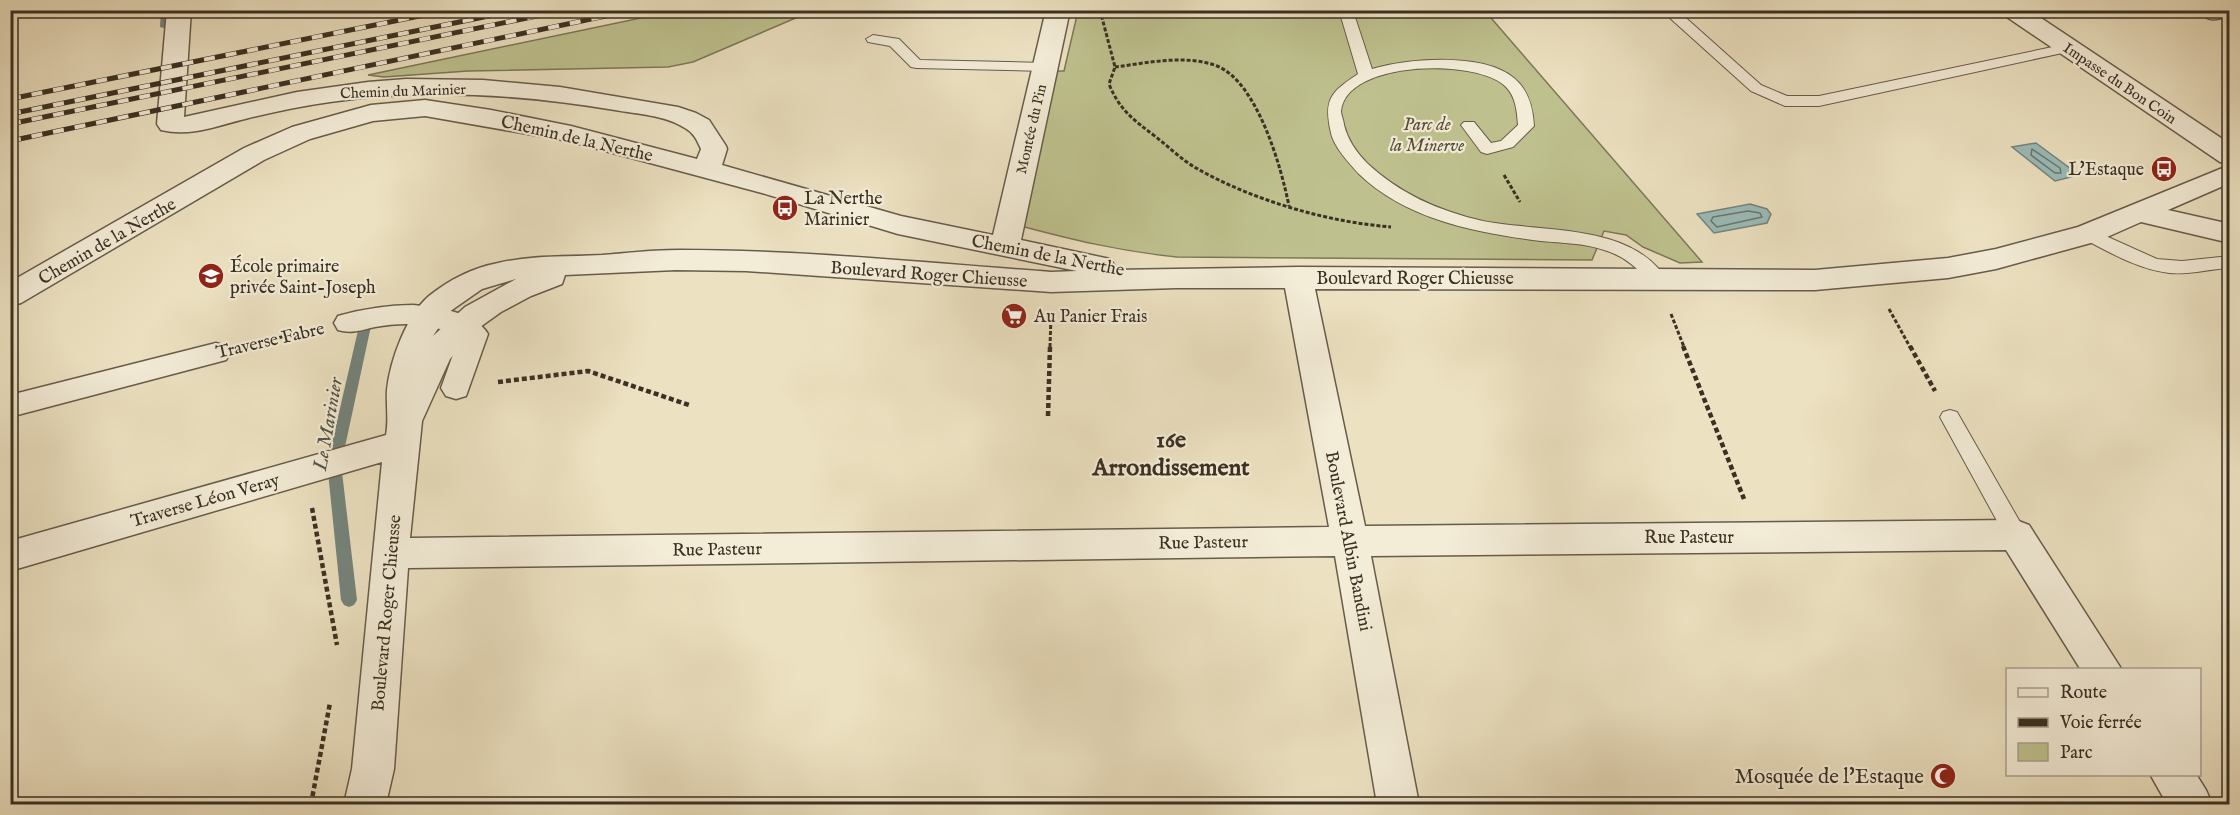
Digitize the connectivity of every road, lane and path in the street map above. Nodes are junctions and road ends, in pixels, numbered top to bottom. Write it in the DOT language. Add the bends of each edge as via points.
graph roads {
  1 [pos="179,10"];
  2 [pos="1058,10"];
  3 [pos="1100,10"];
  4 [pos="1668,10"];
  5 [pos="2012,10"];
  6 [pos="2210,10"];
  7 [pos="2221,10"];
  8 [pos="1346,11"];
  9 [pos="873,39"];
  10 [pos="2067,48"];
  11 [pos="1115,67"];
  12 [pos="1045,68"];
  13 [pos="1366,74"];
  14 [pos="1468,125"];
  15 [pos="2229,156"];
  16 [pos="707,169"];
  17 [pos="1500,169"];
  18 [pos="2224,181"];
  19 [pos="1289,206"];
  20 [pos="1523,206"];
  21 [pos="2141,213"];
  22 [pos="1441,214"];
  23 [pos="2088,234"];
  24 [pos="2229,234"];
  25 [pos="1005,248"];
  26 [pos="2229,261"];
  27 [pos="584,266"];
  28 [pos="1176,278"];
  29 [pos="1298,278"];
  30 [pos="1658,280"];
  31 [pos="10,296"];
  32 [pos="1051,308"];
  33 [pos="1888,308"];
  34 [pos="429,317"];
  35 [pos="348,323"];
  36 [pos="463,326"];
  37 [pos="1678,331"];
  38 [pos="216,352"];
  39 [pos="512,380"];
  40 [pos="456,387"];
  41 [pos="1936,392"];
  42 [pos="689,405"];
  43 [pos="10,406"];
  44 [pos="1048,416"];
  45 [pos="1950,417"];
  46 [pos="403,433"];
  47 [pos="323,466"];
  48 [pos="2016,535"];
  49 [pos="1758,536"];
  50 [pos="1350,540"];
  51 [pos="391,555"];
  52 [pos="10,556"];
  53 [pos="338,649"];
  54 [pos="2102,668"];
  55 [pos="332,691"];
  56 [pos="2173,776"];
  57 [pos="311,804"];
  58 [pos="365,804"];
  59 [pos="1398,804"];
  60 [pos="2191,804"];
  1 -- 16 [label="street, Chemin du Marinier" via="170,124 195,124 333,93 448,87 528,91 662,111 699,124 714,149"];
  2 -- 12 [label="street, Montée du Pin"];
  3 -- 11 [label="path"];
  4 -- 10 [label="lane" via="1756,88 1785,101 1819,101"];
  5 -- 10 [label="street, Impasse du Bon Coin"];
  6 -- 7 [label="street"];
  8 -- 13 [label="lane"];
  9 -- 12 [label="lane" via="894,42 916,64"];
  10 -- 15 [label="street, Impasse du Bon Coin"];
  11 -- 19 [label="path" via="1109,84 1117,103 1158,140 1203,172"];
  11 -- 19 [label="path" via="1192,59 1234,75 1261,112"];
  12 -- 25 [label="street, Montée du Pin"];
  13 -- 14 [label="lane" via="1408,65 1457,64 1500,75 1511,82 1524,102 1526,126 1507,144 1487,149"];
  13 -- 22 [label="lane" via="1353,83 1335,107 1336,131 1350,156 1376,181"];
  16 -- 25 [label="street, Chemin de la Nerthe" via="898,225"];
  16 -- 31 [label="street, Chemin de la Nerthe" via="572,134 491,118 424,108 371,113 301,133 254,154"];
  17 -- 20 [label="path"];
  18 -- 21 [label="street, Boulevard Roger Chieusse"];
  19 -- 22 [label="path" via="1344,222 1386,228 1434,222"];
  21 -- 23 [label="street, Boulevard Roger Chieusse"];
  21 -- 24 [label="street"];
  22 -- 30 [label="lane" via="1489,227 1601,241 1647,265"];
  23 -- 26 [label="lane" via="2122,252 2165,266"];
  23 -- 30 [label="street, Boulevard Roger Chieusse" via="1967,264 1871,277"];
  25 -- 28 [label="street, Chemin de la Nerthe"];
  27 -- 28 [label="street, Boulevard Roger Chieusse" via="676,260 746,261 1051,282"];
  27 -- 34 [label="street, Boulevard Roger Chieusse" via="551,265 496,273 471,282 438,305"];
  27 -- 36 [label="street, Boulevard Roger Chieusse" via="510,293"];
  28 -- 29 [label="street, Boulevard Roger Chieusse"];
  29 -- 30 [label="street, Boulevard Roger Chieusse"];
  29 -- 50 [label="street, Boulevard Albin Bandini"];
  32 -- 44 [label="path"];
  33 -- 41 [label="path"];
  34 -- 35 [label="street, Traverse Fabre" via="386,314"];
  34 -- 36 [label="street, Traverse Fabre" via="446,318"];
  34 -- 46 [label="street, Boulevard Roger Chieusse" via="418,334 406,369"];
  35 -- 38 [label="path, Traverse Fabre"];
  36 -- 40 [label="street" via="474,334"];
  36 -- 46 [label="street, Boulevard Roger Chieusse" via="441,349"];
  37 -- 49 [label="path"];
  38 -- 43 [label="street, Traverse Fabre"];
  39 -- 42 [label="path" via="588,371"];
  45 -- 48 [label="lane"];
  46 -- 47 [label="street, Traverse Léon Veray"];
  46 -- 51 [label="street, Boulevard Roger Chieusse"];
  47 -- 52 [label="street, Traverse Léon Veray"];
  47 -- 53 [label="path" via="313,511"];
  48 -- 49 [label="street, Rue Pasteur"];
  48 -- 54 [label="street"];
  49 -- 50 [label="street, Rue Pasteur"];
  50 -- 51 [label="street, Rue Pasteur"];
  50 -- 59 [label="street, Boulevard Albin Bandini"];
  51 -- 58 [label="street, Boulevard Roger Chieusse" via="373,769"];
  55 -- 57 [label="path"];
  56 -- 60 [label="street"];
}
